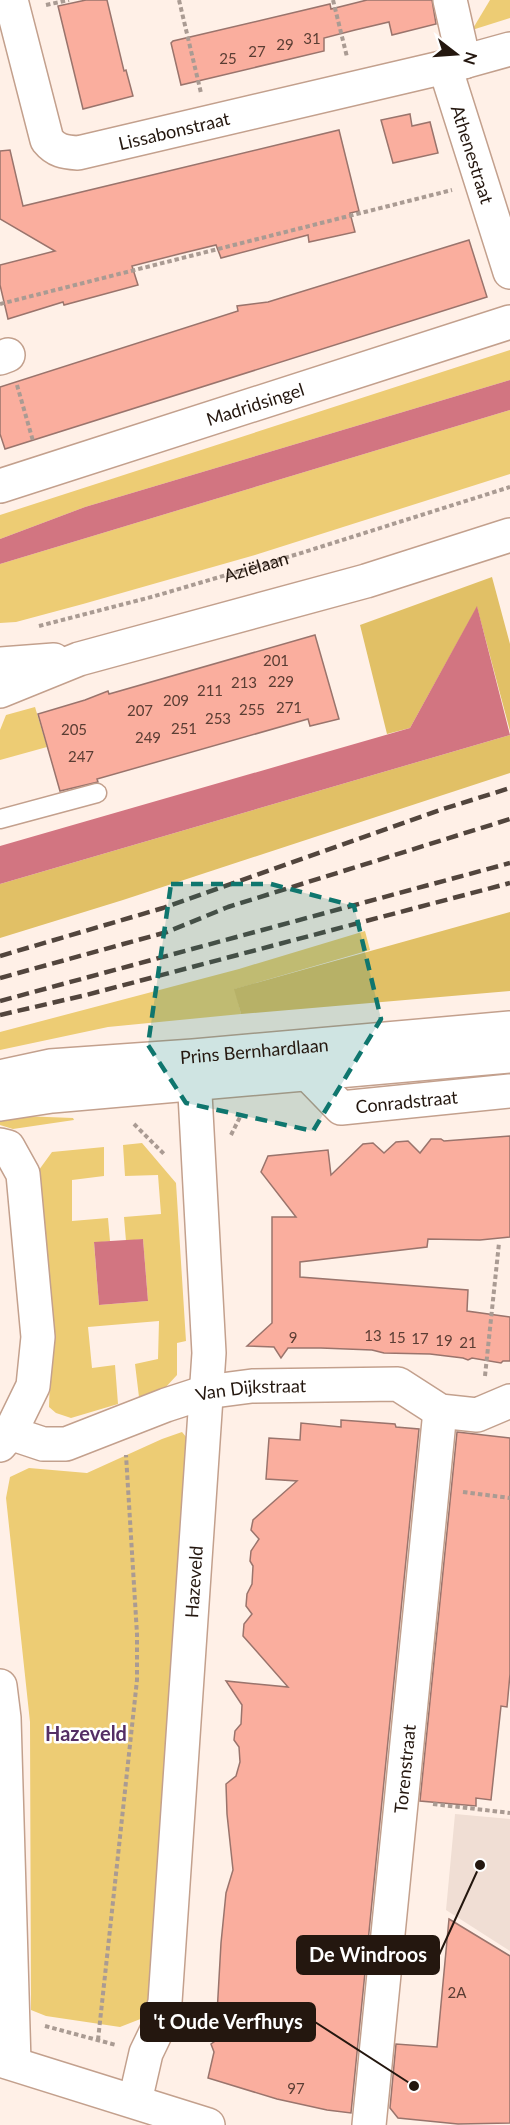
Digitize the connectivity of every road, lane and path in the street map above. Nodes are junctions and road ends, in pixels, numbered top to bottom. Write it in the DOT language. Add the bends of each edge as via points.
graph roads {
  1 [pos="11,0"];
  2 [pos="179,0"];
  3 [pos="333,0"];
  4 [pos="450,0"];
  5 [pos="510,49"];
  6 [pos="454,65"];
  7 [pos="355,88"];
  8 [pos="207,122"];
  9 [pos="482,183"];
  10 [pos="510,272"];
  11 [pos="0,303"];
  12 [pos="510,322"];
  13 [pos="4,357"];
  14 [pos="43,472"];
  15 [pos="0,486"];
  16 [pos="510,487"];
  17 [pos="510,535"];
  18 [pos="35,627"];
  19 [pos="79,659"];
  20 [pos="0,664"];
  21 [pos="0,692"];
  22 [pos="97,793"];
  23 [pos="0,819"];
  24 [pos="510,1028"];
  25 [pos="510,1056"];
  26 [pos="305,1059"];
  27 [pos="194,1070"];
  28 [pos="0,1077"];
  29 [pos="510,1091"];
  30 [pos="0,1104"];
  31 [pos="134,1124"];
  32 [pos="123,1125"];
  33 [pos="4,1146"];
  34 [pos="499,1243"];
  35 [pos="206,1392"];
  36 [pos="496,1407"];
  37 [pos="440,1412"];
  38 [pos="124,1422"];
  39 [pos="5,1439"];
  40 [pos="432,1488"];
  41 [pos="510,1498"];
  42 [pos="0,1686"];
  43 [pos="401,1801"];
  44 [pos="510,1813"];
  45 [pos="13,2017"];
  46 [pos="98,2040"];
  47 [pos="146,2053"];
  48 [pos="7,2061"];
  49 [pos="135,2101"];
  50 [pos="208,2125"];
  51 [pos="369,2125"];
  1 -- 8 [label="street, Lissabonstraat" via="47,140 53,147 64,153 78,153"];
  2 -- 8 [label="path"];
  3 -- 7 [label="path"];
  4 -- 6 [label="street, Athenestraat"];
  5 -- 6 [label="street"];
  6 -- 7 [label="street, Lissabonstraat"];
  6 -- 9 [label="street, Athenestraat"];
  7 -- 8 [label="street, Lissabonstraat"];
  9 -- 10 [label="street, Athenestraat"];
  9 -- 11 [label="path"];
  12 -- 14 [label="street, Madridsingel"];
  13 -- 14 [label="path"];
  14 -- 15 [label="street, Madridsingel"];
  16 -- 18 [label="path, Aziëlaan" via="155,596"];
  17 -- 19 [label="street" via="366,580"];
  19 -- 20 [label="street"];
  19 -- 21 [label="street"];
  22 -- 23 [label="lane"];
  24 -- 26 [label="street, Prins Bernhardlaan"];
  25 -- 26 [label="street, Prins Bernhardlaan"];
  26 -- 27 [label="street, Prins Bernhardlaan"];
  26 -- 29 [label="street, Conradstraat" via="341,1107"];
  27 -- 28 [label="street, Prins Bernhardlaan" via="50,1066"];
  27 -- 30 [label="street, Prins Bernhardlaan"];
  27 -- 35 [label="street, Hazeveld" via="209,1353"];
  31 -- 32 [label="path"];
  33 -- 39 [label="street" via="23,1174 38,1336 33,1386"];
  34 -- 36 [label="path"];
  35 -- 37 [label="street, Van Dijkstraat" via="252,1386 398,1384"];
  35 -- 38 [label="street, Van Dijkstraat"];
  35 -- 47 [label="street, Hazeveld" via="165,2001"];
  36 -- 37 [label="street, Van Dijkstraat" via="477,1415"];
  37 -- 40 [label="street, Torenstraat"];
  38 -- 39 [label="street, Van Dijkstraat" via="66,1444"];
  38 -- 46 [label="path" via="137,1680"];
  40 -- 41 [label="path"];
  40 -- 43 [label="street, Torenstraat"];
  42 -- 45 [label="street"];
  43 -- 44 [label="path"];
  43 -- 51 [label="street, Torenstraat"];
  45 -- 46 [label="path"];
  45 -- 48 [label="street"];
  46 -- 47 [label="path"];
  47 -- 49 [label="street, Hazeveld"];
  48 -- 49 [label="street"];
  49 -- 50 [label="street"];
}
